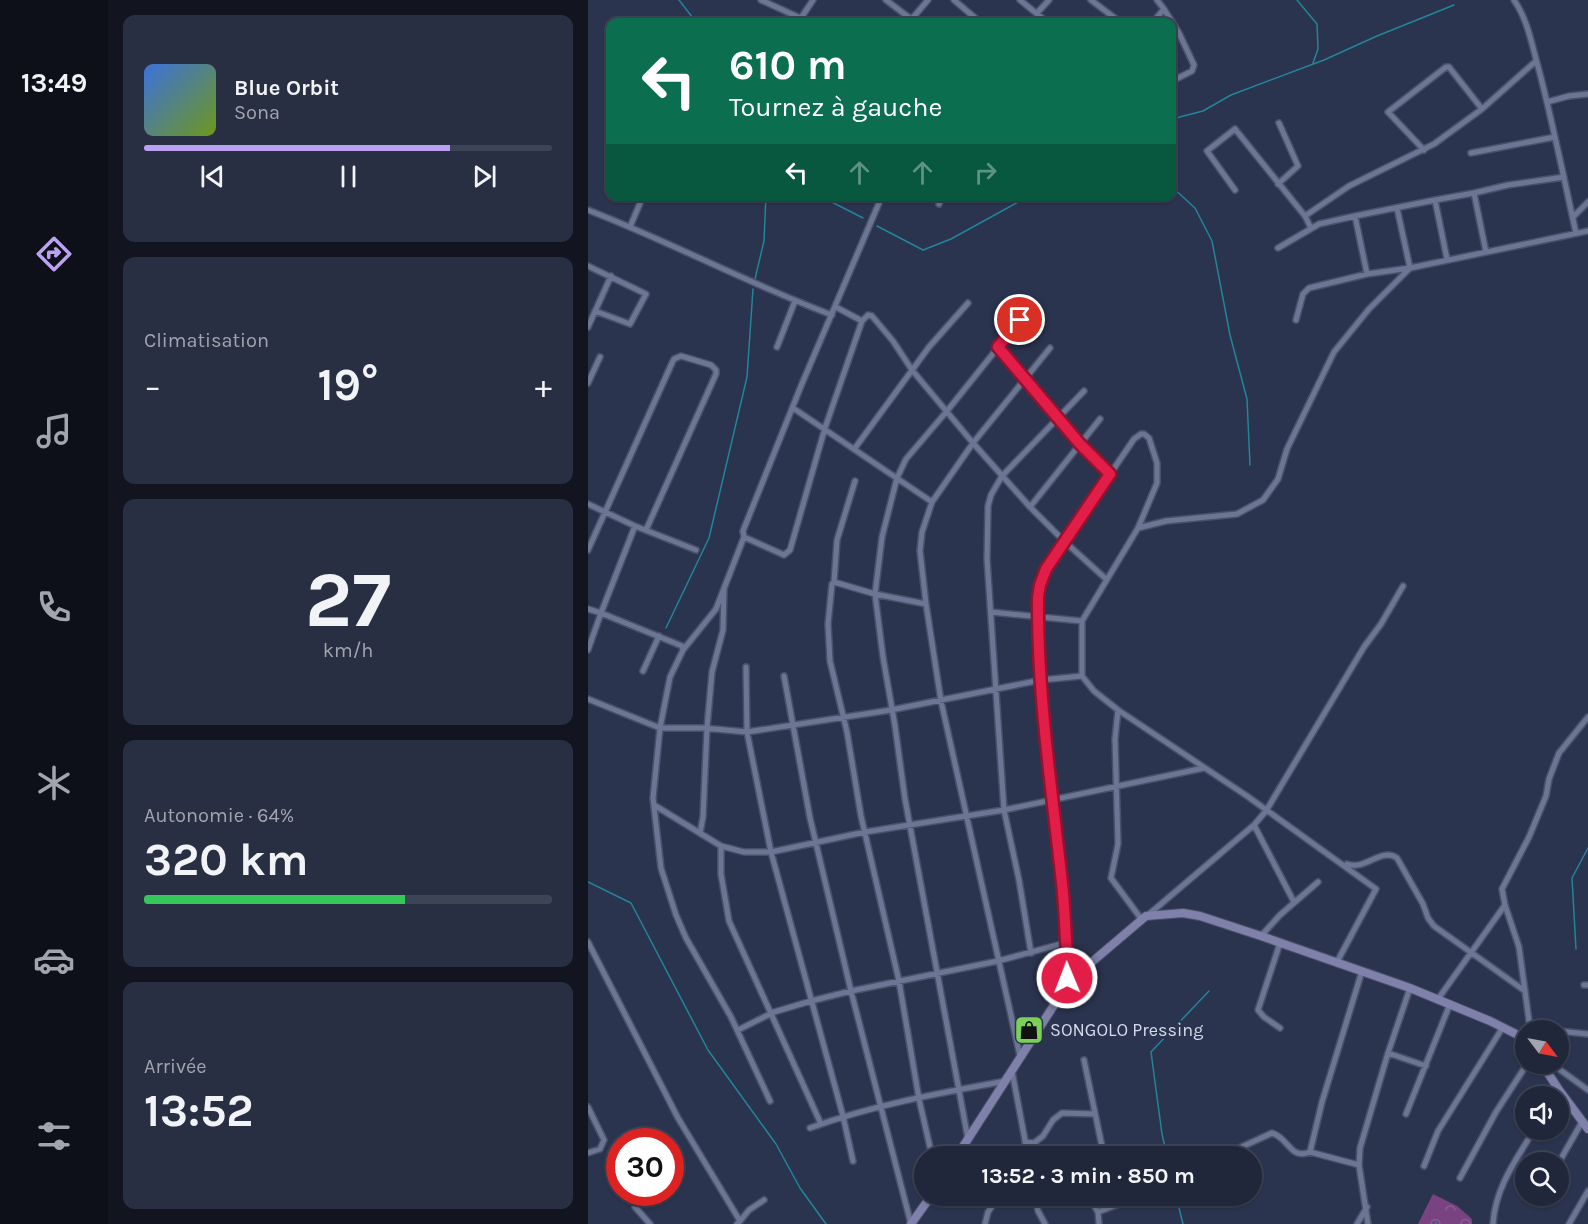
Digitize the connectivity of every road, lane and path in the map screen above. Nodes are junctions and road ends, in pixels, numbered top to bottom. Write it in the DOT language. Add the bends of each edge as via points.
graph roads {
  1 [pos="761,0"];
  2 [pos="813,0"];
  3 [pos="886,0"];
  4 [pos="928,0"];
  5 [pos="954,0"];
  6 [pos="1020,0"];
  7 [pos="1049,0"];
  8 [pos="1091,0"];
  9 [pos="1157,0"];
  10 [pos="1514,0"];
  11 [pos="1164,9"];
  12 [pos="1037,13"];
  13 [pos="801,18"];
  14 [pos="907,18"];
  15 [pos="915,18"];
  16 [pos="975,18"];
  17 [pos="1043,18"];
  18 [pos="1115,18"];
  19 [pos="1156,18"];
  20 [pos="1170,18"];
  21 [pos="1176,28"];
  22 [pos="1536,62"];
  23 [pos="1176,79"];
  24 [pos="1588,94"];
  25 [pos="1547,102"];
  26 [pos="1482,109"];
  27 [pos="1279,123"];
  28 [pos="1555,136"];
  29 [pos="1424,150"];
  30 [pos="1471,153"];
  31 [pos="1564,177"];
  32 [pos="1278,184"];
  33 [pos="1235,190"];
  34 [pos="1474,193"];
  35 [pos="1435,200"];
  36 [pos="641,201"];
  37 [pos="880,201"];
  38 [pos="940,201"];
  39 [pos="1588,201"];
  40 [pos="939,204"];
  41 [pos="1397,208"];
  42 [pos="588,210"];
  43 [pos="1305,216"];
  44 [pos="1355,216"];
  45 [pos="1573,218"];
  46 [pos="630,227"];
  47 [pos="1311,228"];
  48 [pos="1588,231"];
  49 [pos="1576,233"];
  50 [pos="1278,248"];
  51 [pos="1486,252"];
  52 [pos="1447,259"];
  53 [pos="588,266"];
  54 [pos="1410,268"];
  55 [pos="1367,274"];
  56 [pos="611,276"];
  57 [pos="795,301"];
  58 [pos="968,303"];
  59 [pos="836,307"];
  60 [pos="595,311"];
  61 [pos="832,315"];
  62 [pos="1020,320"];
  63 [pos="1296,320"];
  64 [pos="862,321"];
  65 [pos="588,327"];
  66 [pos="777,347"];
  67 [pos="998,347"];
  68 [pos="1050,348"];
  69 [pos="600,357"];
  70 [pos="912,370"];
  71 [pos="1025,378"];
  72 [pos="588,383"];
  73 [pos="1084,391"];
  74 [pos="793,408"];
  75 [pos="947,411"];
  76 [pos="1059,418"];
  77 [pos="1100,419"];
  78 [pos="825,428"];
  79 [pos="973,443"];
  80 [pos="1080,444"];
  81 [pos="855,448"];
  82 [pos="1110,474"];
  83 [pos="1002,476"];
  84 [pos="897,478"];
  85 [pos="855,481"];
  86 [pos="932,502"];
  87 [pos="588,504"];
  88 [pos="1030,507"];
  89 [pos="604,511"];
  90 [pos="635,526"];
  91 [pos="1138,528"];
  92 [pos="646,531"];
  93 [pos="744,537"];
  94 [pos="1064,541"];
  95 [pos="588,550"];
  96 [pos="696,550"];
  97 [pos="1106,579"];
  98 [pos="834,582"];
  99 [pos="1403,586"];
  100 [pos="724,589"];
  101 [pos="875,594"];
  102 [pos="926,604"];
  103 [pos="588,609"];
  104 [pos="991,612"];
  105 [pos="602,613"];
  106 [pos="1038,618"];
  107 [pos="1082,621"];
  108 [pos="659,636"];
  109 [pos="588,650"];
  110 [pos="683,650"];
  111 [pos="746,667"];
  112 [pos="643,671"];
  113 [pos="784,676"];
  114 [pos="1082,676"];
  115 [pos="1041,680"];
  116 [pos="996,689"];
  117 [pos="588,699"];
  118 [pos="941,701"];
  119 [pos="891,710"];
  120 [pos="1118,710"];
  121 [pos="844,716"];
  122 [pos="1588,717"];
  123 [pos="794,726"];
  124 [pos="660,728"];
  125 [pos="707,728"];
  126 [pos="747,732"];
  127 [pos="1204,768"];
  128 [pos="1117,785"];
  129 [pos="1052,800"];
  130 [pos="654,805"];
  131 [pos="1004,810"];
  132 [pos="1266,811"];
  133 [pos="966,816"];
  134 [pos="910,825"];
  135 [pos="1254,825"];
  136 [pos="865,831"];
  137 [pos="700,834"];
  138 [pos="816,842"];
  139 [pos="721,846"];
  140 [pos="771,852"];
  141 [pos="1341,862"];
  142 [pos="1318,882"];
  143 [pos="1294,902"];
  144 [pos="1505,905"];
  145 [pos="1144,918"];
  146 [pos="1261,936"];
  147 [pos="588,942"];
  148 [pos="1065,943"];
  149 [pos="1280,943"];
  150 [pos="1032,953"];
  151 [pos="1472,954"];
  152 [pos="998,961"];
  153 [pos="1337,962"];
  154 [pos="1362,971"];
  155 [pos="936,974"];
  156 [pos="899,981"];
  157 [pos="1065,988"];
  158 [pos="1410,988"];
  159 [pos="851,991"];
  160 [pos="1525,991"];
  161 [pos="1438,999"];
  162 [pos="811,1001"];
  163 [pos="1450,1004"];
  164 [pos="771,1014"];
  165 [pos="1526,1020"];
  166 [pos="1503,1027"];
  167 [pos="1280,1028"];
  168 [pos="738,1030"];
  169 [pos="1515,1031"];
  170 [pos="1569,1032"];
  171 [pos="1588,1034"];
  172 [pos="1388,1053"];
  173 [pos="1021,1058"];
  174 [pos="1084,1060"];
  175 [pos="1426,1066"];
  176 [pos="1012,1071"];
  177 [pos="1521,1074"];
  178 [pos="1566,1074"];
  179 [pos="1006,1081"];
  180 [pos="960,1090"];
  181 [pos="1588,1090"];
  182 [pos="919,1099"];
  183 [pos="770,1101"];
  184 [pos="881,1107"];
  185 [pos="1569,1107"];
  186 [pos="588,1108"];
  187 [pos="1095,1114"];
  188 [pos="1406,1114"];
  189 [pos="843,1116"];
  190 [pos="1582,1122"];
  191 [pos="820,1124"];
  192 [pos="810,1128"];
  193 [pos="1588,1129"];
  194 [pos="968,1139"];
  195 [pos="1528,1140"];
  196 [pos="1025,1142"];
  197 [pos="1034,1143"];
  198 [pos="930,1146"];
  199 [pos="963,1146"];
  200 [pos="1026,1146"];
  201 [pos="1037,1146"];
  202 [pos="1102,1146"];
  203 [pos="1244,1146"];
  204 [pos="1310,1152"];
  205 [pos="1565,1152"];
  206 [pos="588,1153"];
  207 [pos="854,1161"];
  208 [pos="1359,1165"];
  209 [pos="1424,1166"];
  210 [pos="1460,1178"];
  211 [pos="1588,1191"];
  212 [pos="764,1200"];
  213 [pos="924,1206"];
  214 [pos="992,1206"];
  215 [pos="1037,1206"];
  216 [pos="1094,1206"];
  217 [pos="1114,1206"];
  218 [pos="634,1207"];
  219 [pos="1367,1207"];
  220 [pos="1098,1212"];
  221 [pos="739,1223"];
  222 [pos="650,1224"];
  223 [pos="911,1224"];
  224 [pos="985,1224"];
  225 [pos="1045,1224"];
  226 [pos="1100,1224"];
  227 [pos="1357,1224"];
  228 [pos="1368,1224"];
  229 [pos="1493,1224"];
  230 [pos="1569,1224"];
  1 -- 13 [label="street"];
  2 -- 13 [label="street"];
  3 -- 14 [label="street"];
  4 -- 15 [label="street"];
  5 -- 16 [label="street"];
  6 -- 12 [label="street"];
  7 -- 12 [label="street"];
  8 -- 18 [label="street"];
  9 -- 11 [label="street"];
  10 -- 22 [label="street" via="1527,25"];
  11 -- 19 [label="street"];
  11 -- 20 [label="street"];
  12 -- 17 [label="street"];
  21 -- 23 [label="street" via="1194,65 1192,71"];
  22 -- 25 [label="street"];
  22 -- 26 [label="street"];
  24 -- 25 [label="street"];
  25 -- 28 [label="street"];
  26 -- 29 [label="street"];
  26 -- 29 [label="street" via="1446,67 1388,112"];
  27 -- 32 [label="street" via="1298,166"];
  28 -- 30 [label="street"];
  28 -- 31 [label="street"];
  29 -- 43 [label="street" via="1349,186"];
  31 -- 34 [label="street"];
  31 -- 45 [label="street"];
  32 -- 33 [label="street" via="1235,129 1207,151"];
  32 -- 43 [label="street"];
  34 -- 35 [label="street"];
  34 -- 51 [label="street"];
  35 -- 41 [label="street"];
  35 -- 52 [label="street"];
  36 -- 46 [label="street"];
  37 -- 59 [label="street"];
  38 -- 40 [label="street"];
  39 -- 45 [label="street"];
  41 -- 44 [label="street"];
  41 -- 54 [label="street"];
  42 -- 46 [label="street"];
  43 -- 47 [label="street"];
  44 -- 47 [label="street" via="1328,220"];
  44 -- 55 [label="street"];
  45 -- 49 [label="street"];
  46 -- 57 [label="street"];
  47 -- 50 [label="street"];
  48 -- 49 [label="street"];
  49 -- 51 [label="street"];
  51 -- 52 [label="street"];
  52 -- 54 [label="street"];
  53 -- 56 [label="street"];
  54 -- 55 [label="street"];
  54 -- 91 [label="street" via="1334,352 1287,449 1278,479 1263,500 1237,514"];
  55 -- 63 [label="street" via="1305,290"];
  56 -- 60 [label="street"];
  56 -- 60 [label="street" via="646,296 630,324"];
  57 -- 61 [label="street"];
  57 -- 66 [label="street"];
  58 -- 70 [label="street"];
  59 -- 61 [label="street"];
  59 -- 64 [label="street"];
  60 -- 65 [label="street"];
  61 -- 74 [label="street"];
  62 -- 67 [label="street"];
  64 -- 70 [label="street" via="872,316"];
  64 -- 78 [label="street"];
  67 -- 71 [label="street"];
  67 -- 75 [label="street"];
  68 -- 71 [label="street"];
  69 -- 72 [label="street"];
  70 -- 75 [label="street"];
  70 -- 81 [label="street"];
  71 -- 76 [label="street"];
  71 -- 79 [label="street"];
  73 -- 76 [label="street"];
  74 -- 78 [label="street"];
  74 -- 93 [label="street" via="751,508"];
  75 -- 79 [label="street"];
  75 -- 84 [label="street" via="906,459"];
  76 -- 80 [label="street"];
  76 -- 83 [label="street"];
  77 -- 80 [label="street"];
  78 -- 81 [label="street"];
  78 -- 93 [label="street" via="790,550 784,555"];
  79 -- 83 [label="street"];
  79 -- 86 [label="street"];
  80 -- 82 [label="street"];
  80 -- 88 [label="street"];
  81 -- 84 [label="street"];
  82 -- 91 [label="street" via="1137,435 1147,436 1159,475"];
  82 -- 94 [label="street"];
  83 -- 88 [label="street"];
  83 -- 104 [label="street" via="988,506"];
  84 -- 86 [label="street"];
  84 -- 101 [label="street" via="882,537"];
  85 -- 98 [label="street" via="837,540"];
  86 -- 102 [label="street" via="923,525 920,551"];
  87 -- 89 [label="street"];
  88 -- 94 [label="street"];
  89 -- 90 [label="street"];
  89 -- 92 [label="street" via="674,359 681,356 711,365 716,374"];
  89 -- 95 [label="street"];
  90 -- 92 [label="street"];
  90 -- 105 [label="street"];
  91 -- 97 [label="street"];
  92 -- 96 [label="street"];
  93 -- 100 [label="street"];
  94 -- 97 [label="street"];
  94 -- 106 [label="street" via="1042,577"];
  97 -- 107 [label="street"];
  98 -- 101 [label="street"];
  98 -- 121 [label="street" via="828,624 830,661"];
  99 -- 132 [label="street"];
  100 -- 110 [label="street" via="716,609"];
  100 -- 125 [label="street" via="723,630 712,672"];
  101 -- 102 [label="street"];
  101 -- 119 [label="street"];
  102 -- 118 [label="street"];
  103 -- 105 [label="street"];
  104 -- 106 [label="street"];
  104 -- 116 [label="street"];
  105 -- 108 [label="street"];
  105 -- 109 [label="street"];
  106 -- 107 [label="street"];
  106 -- 115 [label="street"];
  107 -- 114 [label="street"];
  108 -- 110 [label="street" via="680,644"];
  108 -- 112 [label="street"];
  110 -- 124 [label="street" via="670,677"];
  111 -- 126 [label="street"];
  113 -- 123 [label="street"];
  114 -- 115 [label="street"];
  114 -- 120 [label="street"];
  115 -- 116 [label="street"];
  115 -- 129 [label="street"];
  116 -- 118 [label="street"];
  116 -- 131 [label="street"];
  117 -- 124 [label="street"];
  118 -- 119 [label="street"];
  118 -- 133 [label="street"];
  119 -- 121 [label="street"];
  119 -- 134 [label="street"];
  120 -- 127 [label="street"];
  120 -- 128 [label="street"];
  121 -- 123 [label="street"];
  121 -- 136 [label="street"];
  122 -- 144 [label="street" via="1559,753 1546,796 1502,889"];
  123 -- 126 [label="street"];
  123 -- 138 [label="street"];
  124 -- 125 [label="street"];
  124 -- 130 [label="street"];
  125 -- 126 [label="street"];
  125 -- 137 [label="street"];
  126 -- 140 [label="street"];
  127 -- 128 [label="street"];
  127 -- 132 [label="street"];
  128 -- 129 [label="street"];
  128 -- 145 [label="street" via="1118,844 1111,878"];
  129 -- 131 [label="street"];
  129 -- 148 [label="street"];
  130 -- 137 [label="street"];
  130 -- 168 [label="street" via="661,868 676,915"];
  131 -- 133 [label="street"];
  131 -- 150 [label="street"];
  132 -- 135 [label="street"];
  132 -- 141 [label="street"];
  133 -- 134 [label="street"];
  133 -- 152 [label="street"];
  134 -- 136 [label="street"];
  134 -- 155 [label="street"];
  135 -- 143 [label="street"];
  135 -- 145 [label="street"];
  136 -- 138 [label="street"];
  136 -- 156 [label="street"];
  137 -- 139 [label="street"];
  138 -- 140 [label="street"];
  138 -- 159 [label="street"];
  139 -- 140 [label="street" via="744,852"];
  139 -- 164 [label="street" via="729,921"];
  140 -- 162 [label="street"];
  141 -- 151 [label="street" via="1360,866 1392,854 1430,921"];
  141 -- 153 [label="street" via="1376,889"];
  142 -- 143 [label="street"];
  143 -- 146 [label="street"];
  144 -- 151 [label="street"];
  144 -- 160 [label="street" via="1519,947"];
  145 -- 146 [label="street" via="1182,913"];
  145 -- 157 [label="street"];
  146 -- 149 [label="street"];
  147 -- 221 [label="street" via="678,1118"];
  148 -- 150 [label="street"];
  148 -- 157 [label="street"];
  149 -- 153 [label="street"];
  149 -- 167 [label="street" via="1258,1010"];
  150 -- 152 [label="street"];
  151 -- 160 [label="street"];
  151 -- 161 [label="street"];
  152 -- 155 [label="street"];
  152 -- 173 [label="street"];
  153 -- 154 [label="street"];
  154 -- 158 [label="street"];
  154 -- 204 [label="street"];
  155 -- 156 [label="street"];
  155 -- 180 [label="street"];
  156 -- 159 [label="street"];
  156 -- 182 [label="street"];
  157 -- 173 [label="street"];
  158 -- 161 [label="street"];
  158 -- 172 [label="street"];
  159 -- 162 [label="street"];
  159 -- 184 [label="street"];
  160 -- 165 [label="street"];
  161 -- 163 [label="street"];
  162 -- 164 [label="street"];
  162 -- 189 [label="street"];
  163 -- 166 [label="street"];
  163 -- 175 [label="street"];
  164 -- 168 [label="street"];
  164 -- 191 [label="street"];
  166 -- 169 [label="street"];
  166 -- 209 [label="street" via="1437,1131"];
  168 -- 183 [label="street"];
  170 -- 171 [label="street"];
  172 -- 175 [label="street"];
  172 -- 208 [label="street" via="1365,1124"];
  173 -- 176 [label="street"];
  174 -- 187 [label="street"];
  175 -- 188 [label="street"];
  176 -- 179 [label="street"];
  176 -- 196 [label="street"];
  177 -- 210 [label="street"];
  178 -- 181 [label="street"];
  179 -- 180 [label="street"];
  179 -- 194 [label="street"];
  180 -- 182 [label="street"];
  180 -- 194 [label="street"];
  182 -- 184 [label="street"];
  182 -- 198 [label="street"];
  184 -- 189 [label="street"];
  184 -- 223 [label="street"];
  185 -- 190 [label="street"];
  186 -- 206 [label="street" via="604,1140 600,1149"];
  187 -- 197 [label="street" via="1062,1113"];
  187 -- 202 [label="street"];
  189 -- 191 [label="street"];
  189 -- 207 [label="street"];
  190 -- 193 [label="street"];
  190 -- 205 [label="street"];
  191 -- 192 [label="street"];
  194 -- 199 [label="street"];
  195 -- 229 [label="street" via="1500,1188"];
  196 -- 197 [label="street"];
  196 -- 200 [label="street"];
  197 -- 201 [label="street"];
  203 -- 204 [label="street" via="1272,1133 1298,1154"];
  204 -- 208 [label="street"];
  208 -- 219 [label="street"];
  211 -- 230 [label="street"];
  212 -- 221 [label="street"];
  213 -- 223 [label="street"];
  214 -- 224 [label="street"];
  215 -- 225 [label="street"];
  216 -- 220 [label="street"];
  217 -- 220 [label="street"];
  218 -- 222 [label="street"];
  219 -- 227 [label="street"];
  219 -- 228 [label="street"];
  220 -- 226 [label="street"];
}
